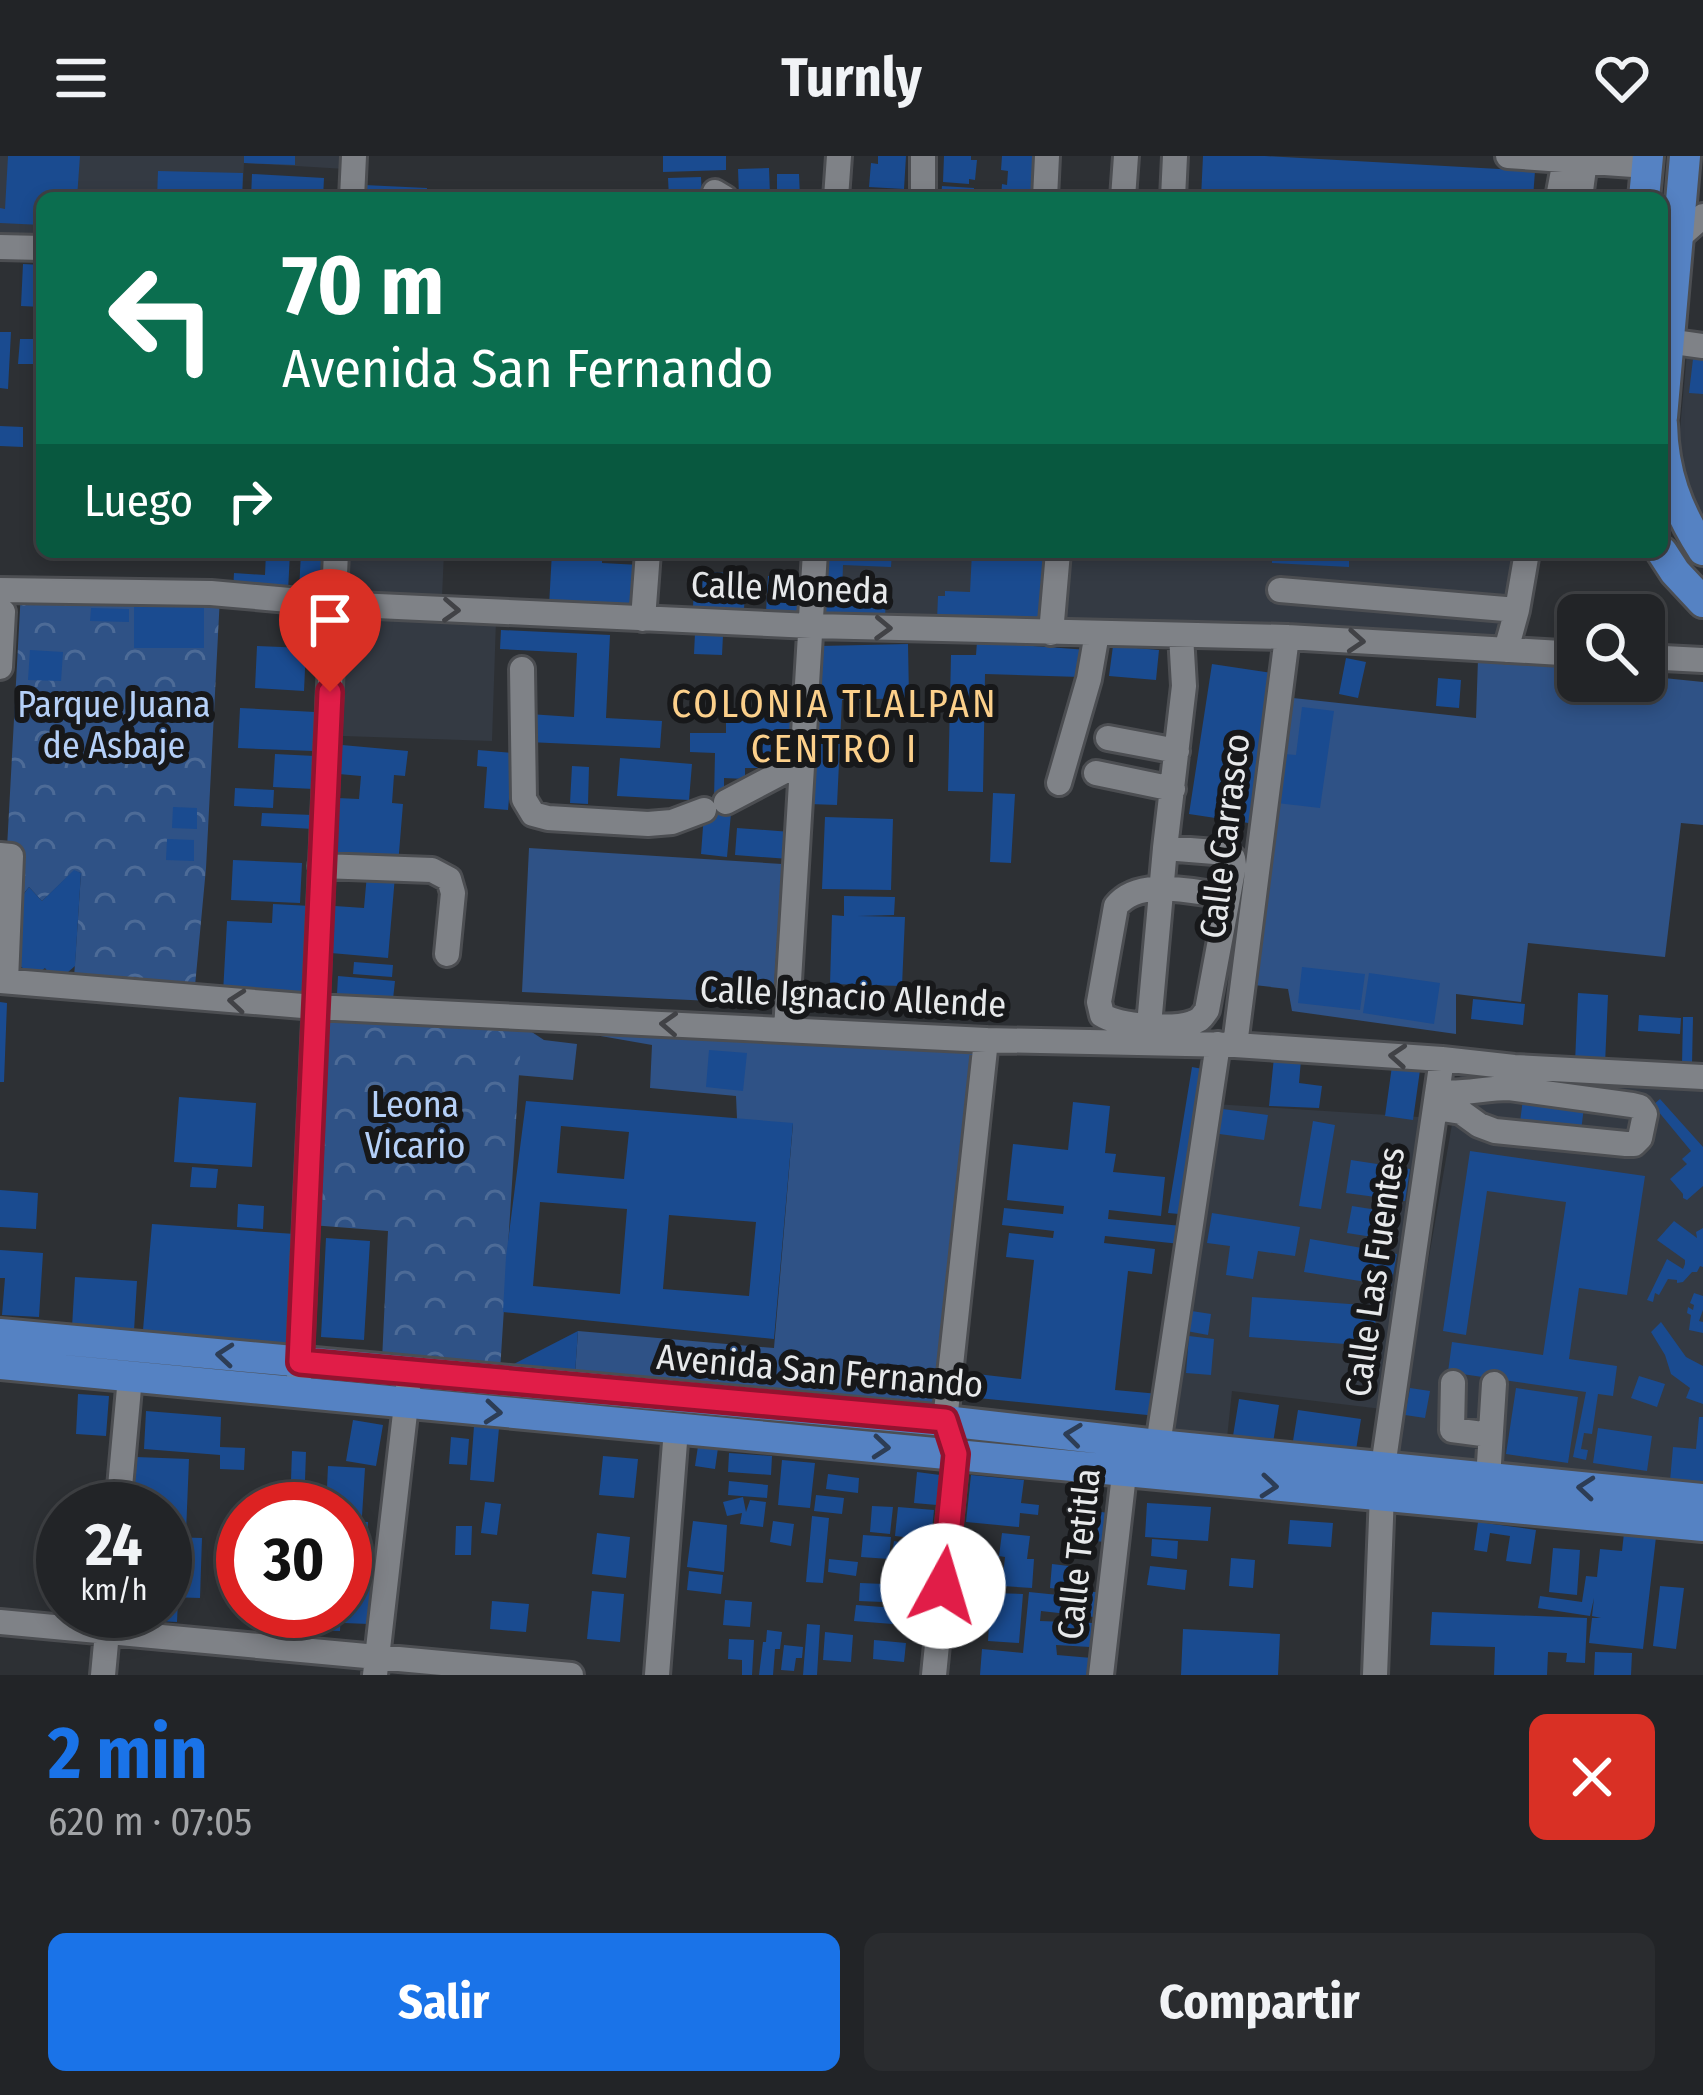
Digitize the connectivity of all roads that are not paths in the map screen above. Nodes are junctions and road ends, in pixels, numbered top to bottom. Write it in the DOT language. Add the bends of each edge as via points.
graph roads {
  1 [pos="354,156"];
  2 [pos="839,156"];
  3 [pos="923,156"];
  4 [pos="1047,156"];
  5 [pos="1126,156"];
  6 [pos="1175,156"];
  7 [pos="1508,156"];
  8 [pos="1685,156"];
  9 [pos="1575,160"];
  10 [pos="1647,161"];
  11 [pos="352,192"];
  12 [pos="836,192"];
  13 [pos="923,192"];
  14 [pos="1046,192"];
  15 [pos="1123,192"];
  16 [pos="1172,192"];
  17 [pos="1561,192"];
  18 [pos="1579,192"];
  19 [pos="1644,192"];
  20 [pos="1703,216"];
  21 [pos="1678,238"];
  22 [pos="0,247"];
  23 [pos="36,248"];
  24 [pos="1668,332"];
  25 [pos="1668,341"];
  26 [pos="1703,346"];
  27 [pos="1668,478"];
  28 [pos="1703,550"];
  29 [pos="336,558"];
  30 [pos="648,558"];
  31 [pos="815,558"];
  32 [pos="1057,558"];
  33 [pos="1526,558"];
  34 [pos="1666,558"];
  35 [pos="0,590"];
  36 [pos="1280,590"];
  37 [pos="1417,602"];
  38 [pos="1703,602"];
  39 [pos="334,604"];
  40 [pos="1517,610"];
  41 [pos="0,612"];
  42 [pos="643,619"];
  43 [pos="811,626"];
  44 [pos="1051,633"];
  45 [pos="1097,633"];
  46 [pos="1192,635"];
  47 [pos="1287,637"];
  48 [pos="1413,645"];
  49 [pos="1506,650"];
  50 [pos="1557,653"];
  51 [pos="1665,658"];
  52 [pos="1703,660"];
  53 [pos="0,667"];
  54 [pos="522,669"];
  55 [pos="1108,738"];
  56 [pos="1177,751"];
  57 [pos="802,762"];
  58 [pos="1096,773"];
  59 [pos="1059,783"];
  60 [pos="1173,789"];
  61 [pos="1165,848"];
  62 [pos="0,855"];
  63 [pos="321,866"];
  64 [pos="1161,889"];
  65 [pos="1228,896"];
  66 [pos="447,954"];
  67 [pos="3,981"];
  68 [pos="315,1007"];
  69 [pos="1149,1025"];
  70 [pos="786,1030"];
  71 [pos="986,1040"];
  72 [pos="1226,1044"];
  73 [pos="1442,1059"];
  74 [pos="1703,1077"];
  75 [pos="1437,1100"];
  76 [pos="0,1334"];
  77 [pos="0,1364"];
  78 [pos="409,1372"];
  79 [pos="130,1377"];
  80 [pos="299,1377"];
  81 [pos="1453,1383"];
  82 [pos="1494,1384"];
  83 [pos="407,1404"];
  84 [pos="945,1420"];
  85 [pos="676,1429"];
  86 [pos="1490,1435"];
  87 [pos="1137,1453"];
  88 [pos="956,1454"];
  89 [pos="1487,1479"];
  90 [pos="1381,1481"];
  91 [pos="120,1482"];
  92 [pos="1703,1498"];
  93 [pos="1703,1526"];
  94 [pos="0,1622"];
  95 [pos="36,1622"];
  96 [pos="192,1636"];
  97 [pos="106,1638"];
  98 [pos="376,1666"];
  99 [pos="103,1675"];
  100 [pos="571,1675"];
  101 [pos="657,1675"];
  102 [pos="934,1675"];
  103 [pos="1102,1675"];
  104 [pos="1375,1675"];
  1 -- 11 [label="street"];
  2 -- 12 [label="street"];
  3 -- 13 [label="street"];
  4 -- 14 [label="street"];
  5 -- 15 [label="street"];
  6 -- 16 [label="street"];
  7 -- 9 [label="street"];
  8 -- 21 [label="main road"];
  9 -- 10 [label="street"];
  9 -- 17 [label="street"];
  9 -- 18 [label="street"];
  10 -- 19 [label="main road"];
  20 -- 21 [label="street"];
  21 -- 24 [label="main road"];
  22 -- 23 [label="street"];
  25 -- 26 [label="street"];
  27 -- 28 [label="main road"];
  29 -- 39 [label="street"];
  30 -- 42 [label="street"];
  31 -- 43 [label="street"];
  32 -- 44 [label="street"];
  33 -- 40 [label="street"];
  34 -- 38 [label="main road"];
  35 -- 39 [label="street, Calle Moneda"];
  36 -- 37 [label="street"];
  37 -- 40 [label="street"];
  37 -- 48 [label="street"];
  39 -- 42 [label="street, Calle Moneda, one-way"];
  39 -- 63 [label="street"];
  40 -- 49 [label="street"];
  41 -- 53 [label="street"];
  42 -- 43 [label="street, Calle Moneda"];
  43 -- 44 [label="street, Calle Moneda, one-way"];
  43 -- 57 [label="street"];
  44 -- 45 [label="street, Calle Moneda"];
  45 -- 46 [label="street, Calle Moneda"];
  45 -- 59 [label="street"];
  46 -- 47 [label="street, Calle Moneda"];
  46 -- 56 [label="street"];
  47 -- 48 [label="street, Calle Moneda, one-way"];
  47 -- 72 [label="street, Calle Carrasco"];
  48 -- 49 [label="street, Calle Moneda"];
  49 -- 50 [label="street, Calle Moneda"];
  51 -- 52 [label="street"];
  54 -- 57 [label="street" via="524,799 533,814 672,822"];
  55 -- 56 [label="street"];
  56 -- 60 [label="street"];
  57 -- 70 [label="street"];
  58 -- 60 [label="street"];
  60 -- 61 [label="street"];
  61 -- 64 [label="street"];
  61 -- 65 [label="street" via="1227,853 1234,865"];
  62 -- 67 [label="street" via="10,856"];
  63 -- 66 [label="street" via="432,871 449,879"];
  63 -- 68 [label="street"];
  64 -- 65 [label="street"];
  64 -- 69 [label="street"];
  64 -- 69 [label="street" via="1135,891 1116,906 1099,1002 1111,1021"];
  65 -- 69 [label="street" via="1207,1010 1188,1024"];
  68 -- 67 [label="street, Calle Ignacio Allende, one-way"];
  70 -- 68 [label="street, Calle Ignacio Allende, one-way"];
  68 -- 80 [label="street"];
  70 -- 71 [label="street, Calle Ignacio Allende"];
  71 -- 72 [label="street, Calle Ignacio Allende"];
  71 -- 84 [label="street"];
  73 -- 72 [label="street, Calle Ignacio Allende, one-way"];
  72 -- 87 [label="street, Calle Carrasco"];
  73 -- 74 [label="street, Calle Ignacio Allende"];
  73 -- 75 [label="street, Calle Las Fuentes"];
  75 -- 75 [label="street" via="1495,1131 1626,1144 1640,1138 1645,1114 1632,1105 1509,1088"];
  75 -- 90 [label="street, Calle Las Fuentes"];
  80 -- 76 [label="main road, Avenida San Fernando, one-way"];
  77 -- 79 [label="main road, Avenida San Fernando"];
  78 -- 80 [label="main road, Avenida San Fernando"];
  78 -- 83 [label="street"];
  78 -- 84 [label="main road, Avenida San Fernando"];
  79 -- 80 [label="main road, Avenida San Fernando"];
  79 -- 91 [label="street"];
  80 -- 83 [label="main road, Avenida San Fernando"];
  81 -- 86 [label="street" via="1452,1430"];
  82 -- 86 [label="street"];
  83 -- 85 [label="main road, Avenida San Fernando, one-way"];
  83 -- 98 [label="street"];
  87 -- 84 [label="main road, Avenida San Fernando, one-way"];
  84 -- 88 [label="street"];
  85 -- 88 [label="main road, Avenida San Fernando, one-way"];
  85 -- 101 [label="street"];
  86 -- 89 [label="street"];
  87 -- 88 [label="main road, Avenida San Fernando"];
  87 -- 90 [label="main road, Avenida San Fernando, one-way"];
  87 -- 90 [label="main road, Avenida San Fernando"];
  87 -- 103 [label="street, Calle Tetitla"];
  88 -- 102 [label="street"];
  89 -- 90 [label="main road, Avenida San Fernando"];
  92 -- 89 [label="main road, Avenida San Fernando, one-way"];
  90 -- 93 [label="main road, Avenida San Fernando"];
  90 -- 104 [label="street, Calle Las Fuentes"];
  94 -- 95 [label="street"];
  96 -- 98 [label="street"];
  97 -- 99 [label="street"];
  98 -- 100 [label="street"];
}
